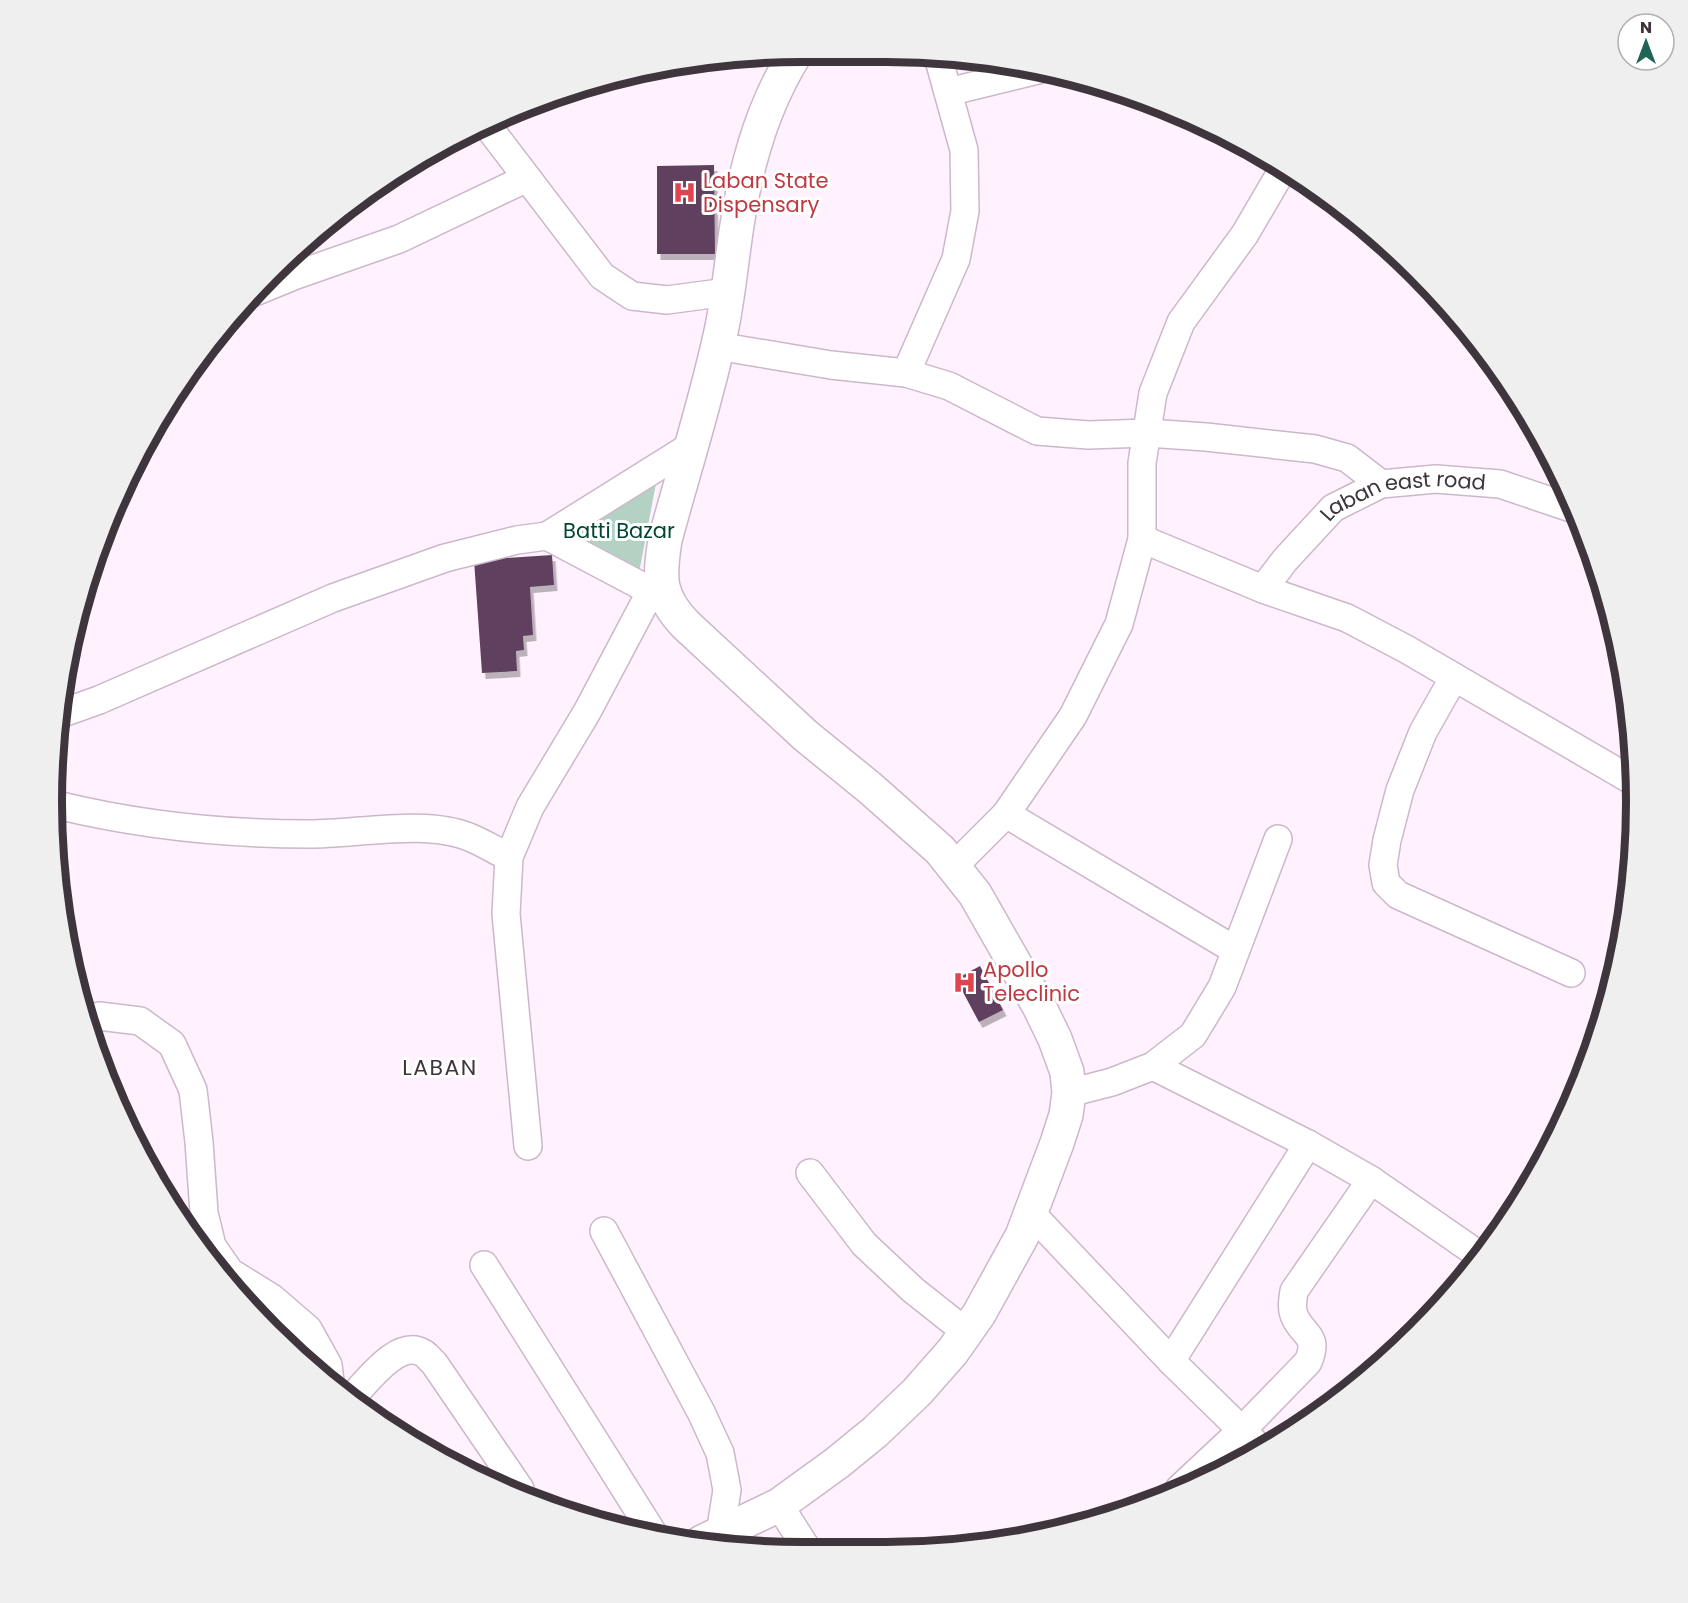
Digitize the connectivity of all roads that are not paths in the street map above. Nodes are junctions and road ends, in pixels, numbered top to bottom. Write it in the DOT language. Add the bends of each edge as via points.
graph roads {
  1 [pos="790,62"];
  2 [pos="941,64"];
  3 [pos="1021,74"];
  4 [pos="948,92"];
  5 [pos="491,130"];
  6 [pos="1279,175"];
  7 [pos="527,178"];
  8 [pos="272,285"];
  9 [pos="727,292"];
  10 [pos="717,346"];
  11 [pos="906,373"];
  12 [pos="1147,433"];
  13 [pos="691,446"];
  14 [pos="1381,484"];
  15 [pos="1564,506"];
  16 [pos="547,536"];
  17 [pos="1142,539"];
  18 [pos="1263,589"];
  19 [pos="658,592"];
  20 [pos="1454,677"];
  21 [pos="67,711"];
  22 [pos="1625,777"];
  23 [pos="62,806"];
  24 [pos="1006,814"];
  25 [pos="1278,839"];
  26 [pos="509,857"];
  27 [pos="953,867"];
  28 [pos="1235,950"];
  29 [pos="1570,973"];
  30 [pos="94,1017"];
  31 [pos="1153,1066"];
  32 [pos="1069,1093"];
  33 [pos="1308,1144"];
  34 [pos="528,1146"];
  35 [pos="810,1173"];
  36 [pos="1371,1180"];
  37 [pos="1031,1213"];
  38 [pos="604,1231"];
  39 [pos="1474,1252"];
  40 [pos="484,1265"];
  41 [pos="226,1267"];
  42 [pos="232,1273"];
  43 [pos="966,1332"];
  44 [pos="1171,1360"];
  45 [pos="329,1370"];
  46 [pos="356,1393"];
  47 [pos="1243,1429"];
  48 [pos="1255,1442"];
  49 [pos="1196,1473"];
  50 [pos="517,1485"];
  51 [pos="779,1505"];
  52 [pos="648,1525"];
  53 [pos="712,1536"];
  54 [pos="715,1536"];
  55 [pos="803,1542"];
  1 -- 9 [label="street" via="768,107 754,150 738,216"];
  2 -- 4 [label="street"];
  3 -- 4 [label="street"];
  4 -- 11 [label="street" via="964,150 965,211 956,259"];
  5 -- 7 [label="street"];
  6 -- 12 [label="street" via="1245,234 1181,322 1153,393"];
  7 -- 8 [label="street" via="399,238"];
  7 -- 9 [label="street" via="602,276 632,296 667,300"];
  9 -- 10 [label="street"];
  10 -- 11 [label="street"];
  10 -- 13 [label="street"];
  11 -- 12 [label="street" via="949,386 1037,431 1088,435"];
  12 -- 14 [label="street" via="1315,449 1347,458"];
  12 -- 17 [label="street" via="1142,463"];
  13 -- 16 [label="street"];
  13 -- 19 [label="street" via="665,540"];
  14 -- 15 [label="street, Laban east road" via="1436,479 1500,484"];
  14 -- 18 [label="street, Laban east road" via="1333,508"];
  16 -- 19 [label="street"];
  16 -- 21 [label="street" via="445,558 333,598"];
  17 -- 18 [label="street"];
  17 -- 24 [label="street" via="1119,624 1073,716"];
  18 -- 20 [label="street" via="1347,618"];
  19 -- 26 [label="street" via="530,807"];
  19 -- 27 [label="street" via="686,625 806,736 940,850"];
  20 -- 22 [label="street"];
  20 -- 29 [label="street" via="1423,732 1400,790 1383,865 1386,883 1398,895"];
  23 -- 26 [label="street" via="106,817 202,829 311,834 426,828 467,836"];
  24 -- 27 [label="street"];
  24 -- 28 [label="street"];
  25 -- 28 [label="street"];
  26 -- 34 [label="street" via="506,914"];
  27 -- 32 [label="street" via="975,894 1039,1006 1055,1039"];
  28 -- 31 [label="street" via="1222,987 1193,1035"];
  30 -- 41 [label="street" via="140,1021 172,1044 193,1090 204,1213 212,1246"];
  31 -- 32 [label="street"];
  31 -- 33 [label="street"];
  32 -- 37 [label="street" via="1060,1134"];
  33 -- 36 [label="street"];
  33 -- 44 [label="street"];
  35 -- 43 [label="street" via="864,1244"];
  36 -- 39 [label="street"];
  36 -- 47 [label="street" via="1294,1291 1294,1317 1311,1338 1313,1350 1308,1362"];
  37 -- 43 [label="street" via="1001,1275"];
  37 -- 44 [label="street"];
  38 -- 53 [label="street" via="720,1452 726,1490"];
  40 -- 52 [label="street"];
  42 -- 45 [label="street" via="272,1298 308,1329"];
  43 -- 51 [label="street" via="917,1392 875,1432"];
  44 -- 47 [label="street"];
  46 -- 50 [label="street" via="390,1357 406,1349 422,1352 434,1363"];
  47 -- 48 [label="street"];
  47 -- 49 [label="street"];
  51 -- 54 [label="street"];
  51 -- 55 [label="street"];
}
